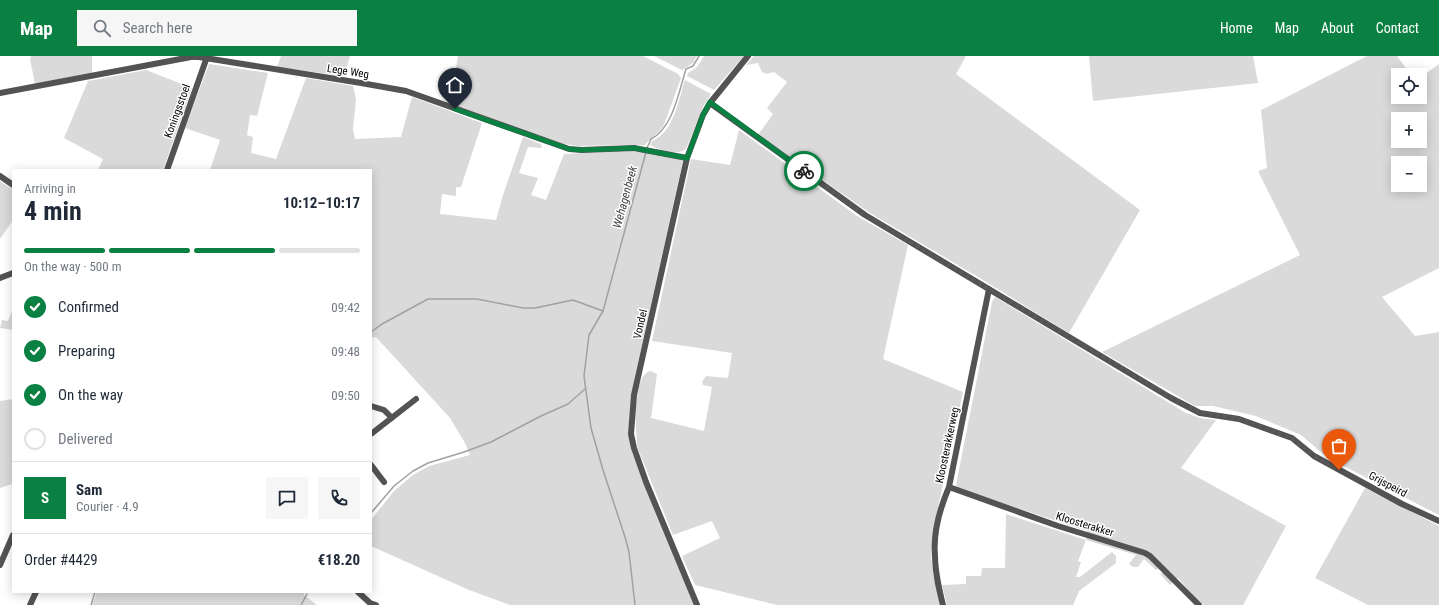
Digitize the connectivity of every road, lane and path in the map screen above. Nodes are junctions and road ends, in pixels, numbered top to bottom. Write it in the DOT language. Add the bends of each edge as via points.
graph roads {
  1 [pos="748,56"];
  2 [pos="207,57"];
  3 [pos="0,93"];
  4 [pos="710,102"];
  5 [pos="687,158"];
  6 [pos="167,169"];
  7 [pos="0,176"];
  8 [pos="12,184"];
  9 [pos="12,273"];
  10 [pos="0,278"];
  11 [pos="989,289"];
  12 [pos="416,399"];
  13 [pos="372,406"];
  14 [pos="392,418"];
  15 [pos="372,433"];
  16 [pos="372,466"];
  17 [pos="384,482"];
  18 [pos="949,487"];
  19 [pos="1439,522"];
  20 [pos="12,537"];
  21 [pos="0,565"];
  22 [pos="36,593"];
  23 [pos="359,593"];
  24 [pos="30,605"];
  25 [pos="376,605"];
  26 [pos="697,605"];
  27 [pos="943,605"];
  28 [pos="1199,605"];
  1 -- 4 [label="street, Vondel"];
  2 -- 3 [label="street, Lege Weg" via="191,57"];
  2 -- 5 [label="street, Lege Weg" via="406,91 569,149 634,148"];
  2 -- 6 [label="street, Koningsstoel"];
  4 -- 5 [label="street, Vondel"];
  4 -- 11 [label="street, Grijspeird" via="865,215"];
  5 -- 26 [label="street, Vondel" via="634,395 631,434 646,482"];
  7 -- 8 [label="street"];
  9 -- 10 [label="street"];
  11 -- 18 [label="street, Kloosterakkerweg"];
  11 -- 19 [label="street, Grijspeird" via="1187,406 1200,412 1239,419 1292,438 1314,456"];
  12 -- 14 [label="street"];
  13 -- 14 [label="street" via="384,410"];
  14 -- 15 [label="street"];
  16 -- 17 [label="street"];
  18 -- 27 [label="street, Kloosterakkerweg" via="938,524 934,555"];
  18 -- 28 [label="street, Kloosterakker" via="1058,526 1145,553"];
  20 -- 21 [label="street"];
  22 -- 24 [label="street"];
  23 -- 25 [label="street"];
}
